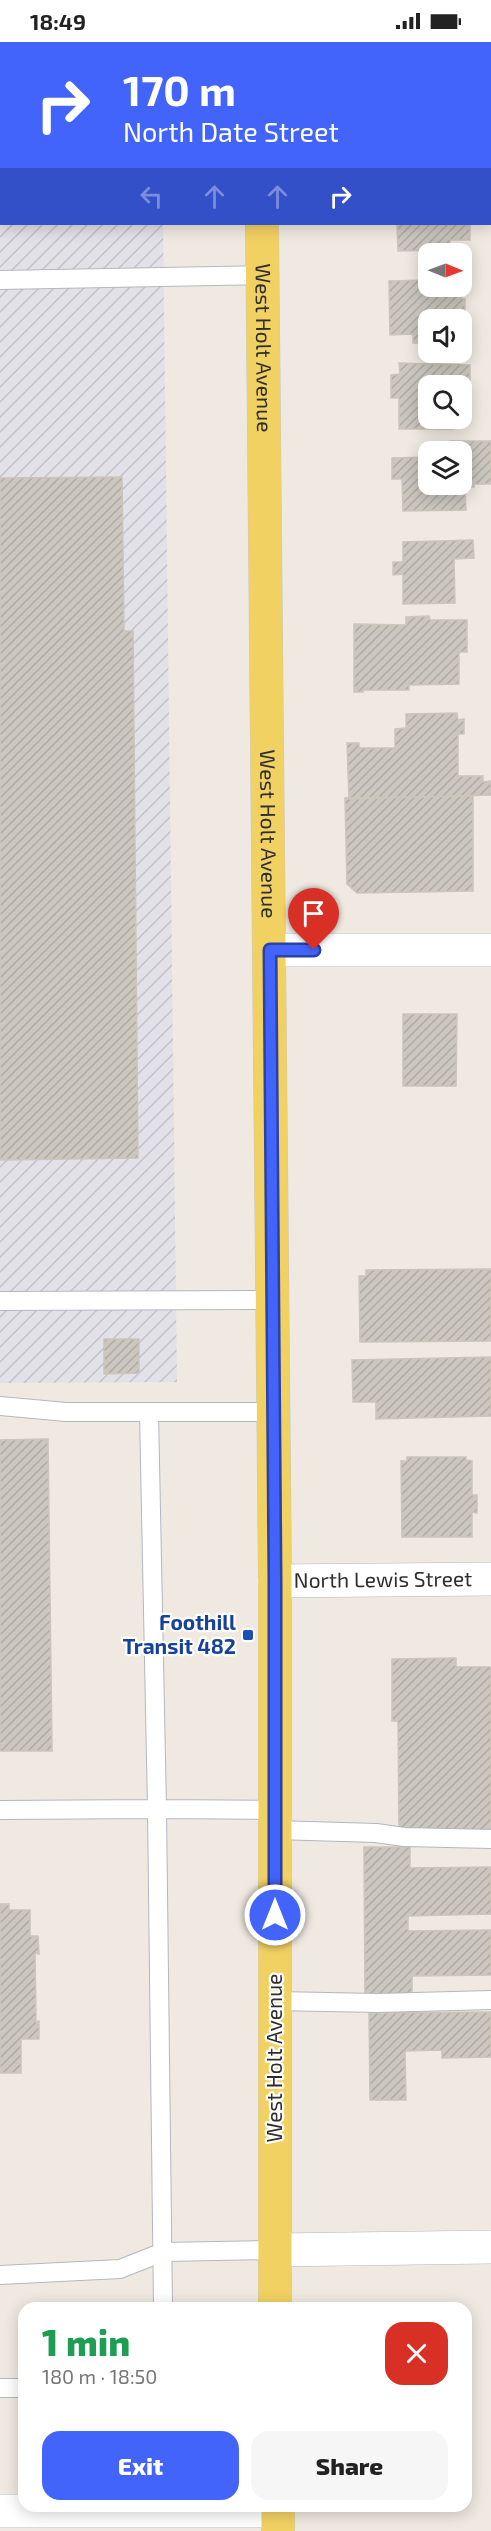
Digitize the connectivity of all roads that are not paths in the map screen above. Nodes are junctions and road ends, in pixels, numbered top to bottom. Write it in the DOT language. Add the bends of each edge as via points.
graph roads {
  1 [pos="262,225"];
  2 [pos="263,274"];
  3 [pos="0,280"];
  4 [pos="270,950"];
  5 [pos="491,950"];
  6 [pos="272,1300"];
  7 [pos="0,1301"];
  8 [pos="0,1406"];
  9 [pos="149,1412"];
  10 [pos="274,1412"];
  11 [pos="491,1579"];
  12 [pos="275,1581"];
  13 [pos="157,1809"];
  14 [pos="0,1810"];
  15 [pos="275,1820"];
  16 [pos="491,1839"];
  17 [pos="491,2000"];
  18 [pos="275,2001"];
  19 [pos="491,2247"];
  20 [pos="274,2250"];
  21 [pos="163,2252"];
  22 [pos="0,2274"];
  23 [pos="163,2302"];
  24 [pos="275,2302"];
  25 [pos="0,2388"];
  26 [pos="18,2388"];
  27 [pos="0,2511"];
  28 [pos="18,2511"];
  29 [pos="56,2512"];
  30 [pos="278,2516"];
  1 -- 2 [label="main road, West Holt Avenue"];
  2 -- 3 [label="lane"];
  2 -- 4 [label="main road, West Holt Avenue"];
  4 -- 5 [label="street"];
  4 -- 6 [label="main road, West Holt Avenue"];
  6 -- 7 [label="lane"];
  6 -- 10 [label="main road, West Holt Avenue"];
  8 -- 9 [label="lane" via="66,1412"];
  9 -- 10 [label="lane"];
  9 -- 13 [label="lane"];
  10 -- 12 [label="main road, West Holt Avenue"];
  11 -- 12 [label="street, North Lewis Street"];
  12 -- 15 [label="main road, West Holt Avenue"];
  13 -- 14 [label="lane"];
  13 -- 15 [label="lane"];
  13 -- 21 [label="lane"];
  15 -- 16 [label="lane" via="404,1838"];
  15 -- 18 [label="main road, West Holt Avenue"];
  17 -- 18 [label="lane"];
  18 -- 20 [label="main road, West Holt Avenue"];
  19 -- 20 [label="street"];
  20 -- 21 [label="lane"];
  20 -- 24 [label="main road, West Holt Avenue"];
  21 -- 22 [label="lane" via="120,2269"];
  21 -- 23 [label="lane"];
  25 -- 26 [label="lane"];
  27 -- 28 [label="street"];
  29 -- 30 [label="street"];
}
